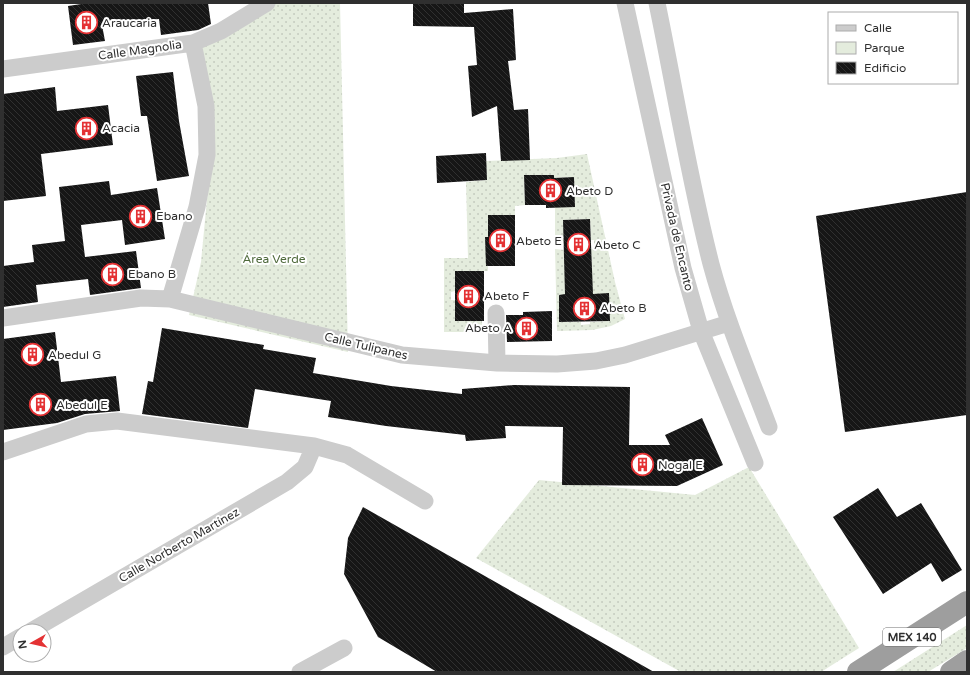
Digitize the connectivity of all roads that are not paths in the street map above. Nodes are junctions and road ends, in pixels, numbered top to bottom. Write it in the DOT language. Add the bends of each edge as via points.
graph roads {
  1 [pos="267,3"];
  2 [pos="625,3"];
  3 [pos="658,3"];
  4 [pos="192,42"];
  5 [pos="3,69"];
  6 [pos="170,299"];
  7 [pos="496,313"];
  8 [pos="3,318"];
  9 [pos="729,323"];
  10 [pos="701,331"];
  11 [pos="497,363"];
  12 [pos="769,427"];
  13 [pos="314,446"];
  14 [pos="3,452"];
  15 [pos="755,463"];
  16 [pos="425,501"];
  17 [pos="967,602"];
  18 [pos="45,623"];
  19 [pos="12,642"];
  20 [pos="3,647"];
  21 [pos="344,648"];
  22 [pos="967,661"];
  23 [pos="300,672"];
  24 [pos="858,672"];
  25 [pos="951,672"];
  1 -- 4 [label="street, Calle Magnolia" via="222,31"];
  2 -- 10 [label="street, Privada de Encanto" via="683,268"];
  3 -- 9 [label="street" via="695,193"];
  4 -- 5 [label="street, Calle Magnolia"];
  4 -- 6 [label="street" via="206,106 207,154 197,207"];
  6 -- 8 [label="street, Calle Tulipanes" via="141,298"];
  6 -- 11 [label="street, Calle Tulipanes" via="402,355"];
  7 -- 11 [label="street"];
  9 -- 10 [label="street, Calle Tulipanes"];
  9 -- 12 [label="street"];
  10 -- 11 [label="street, Calle Tulipanes" via="625,356 596,361 557,364"];
  10 -- 15 [label="street, Privada de Encanto"];
  13 -- 14 [label="street" via="117,421 86,424"];
  13 -- 16 [label="street" via="347,455"];
  13 -- 18 [label="street, Calle Norberto Martínez" via="305,467 287,482"];
  17 -- 24 [label="highway, MEX 140"];
  19 -- 20 [label="street"];
  21 -- 23 [label="street"];
  22 -- 25 [label="highway"];
}
